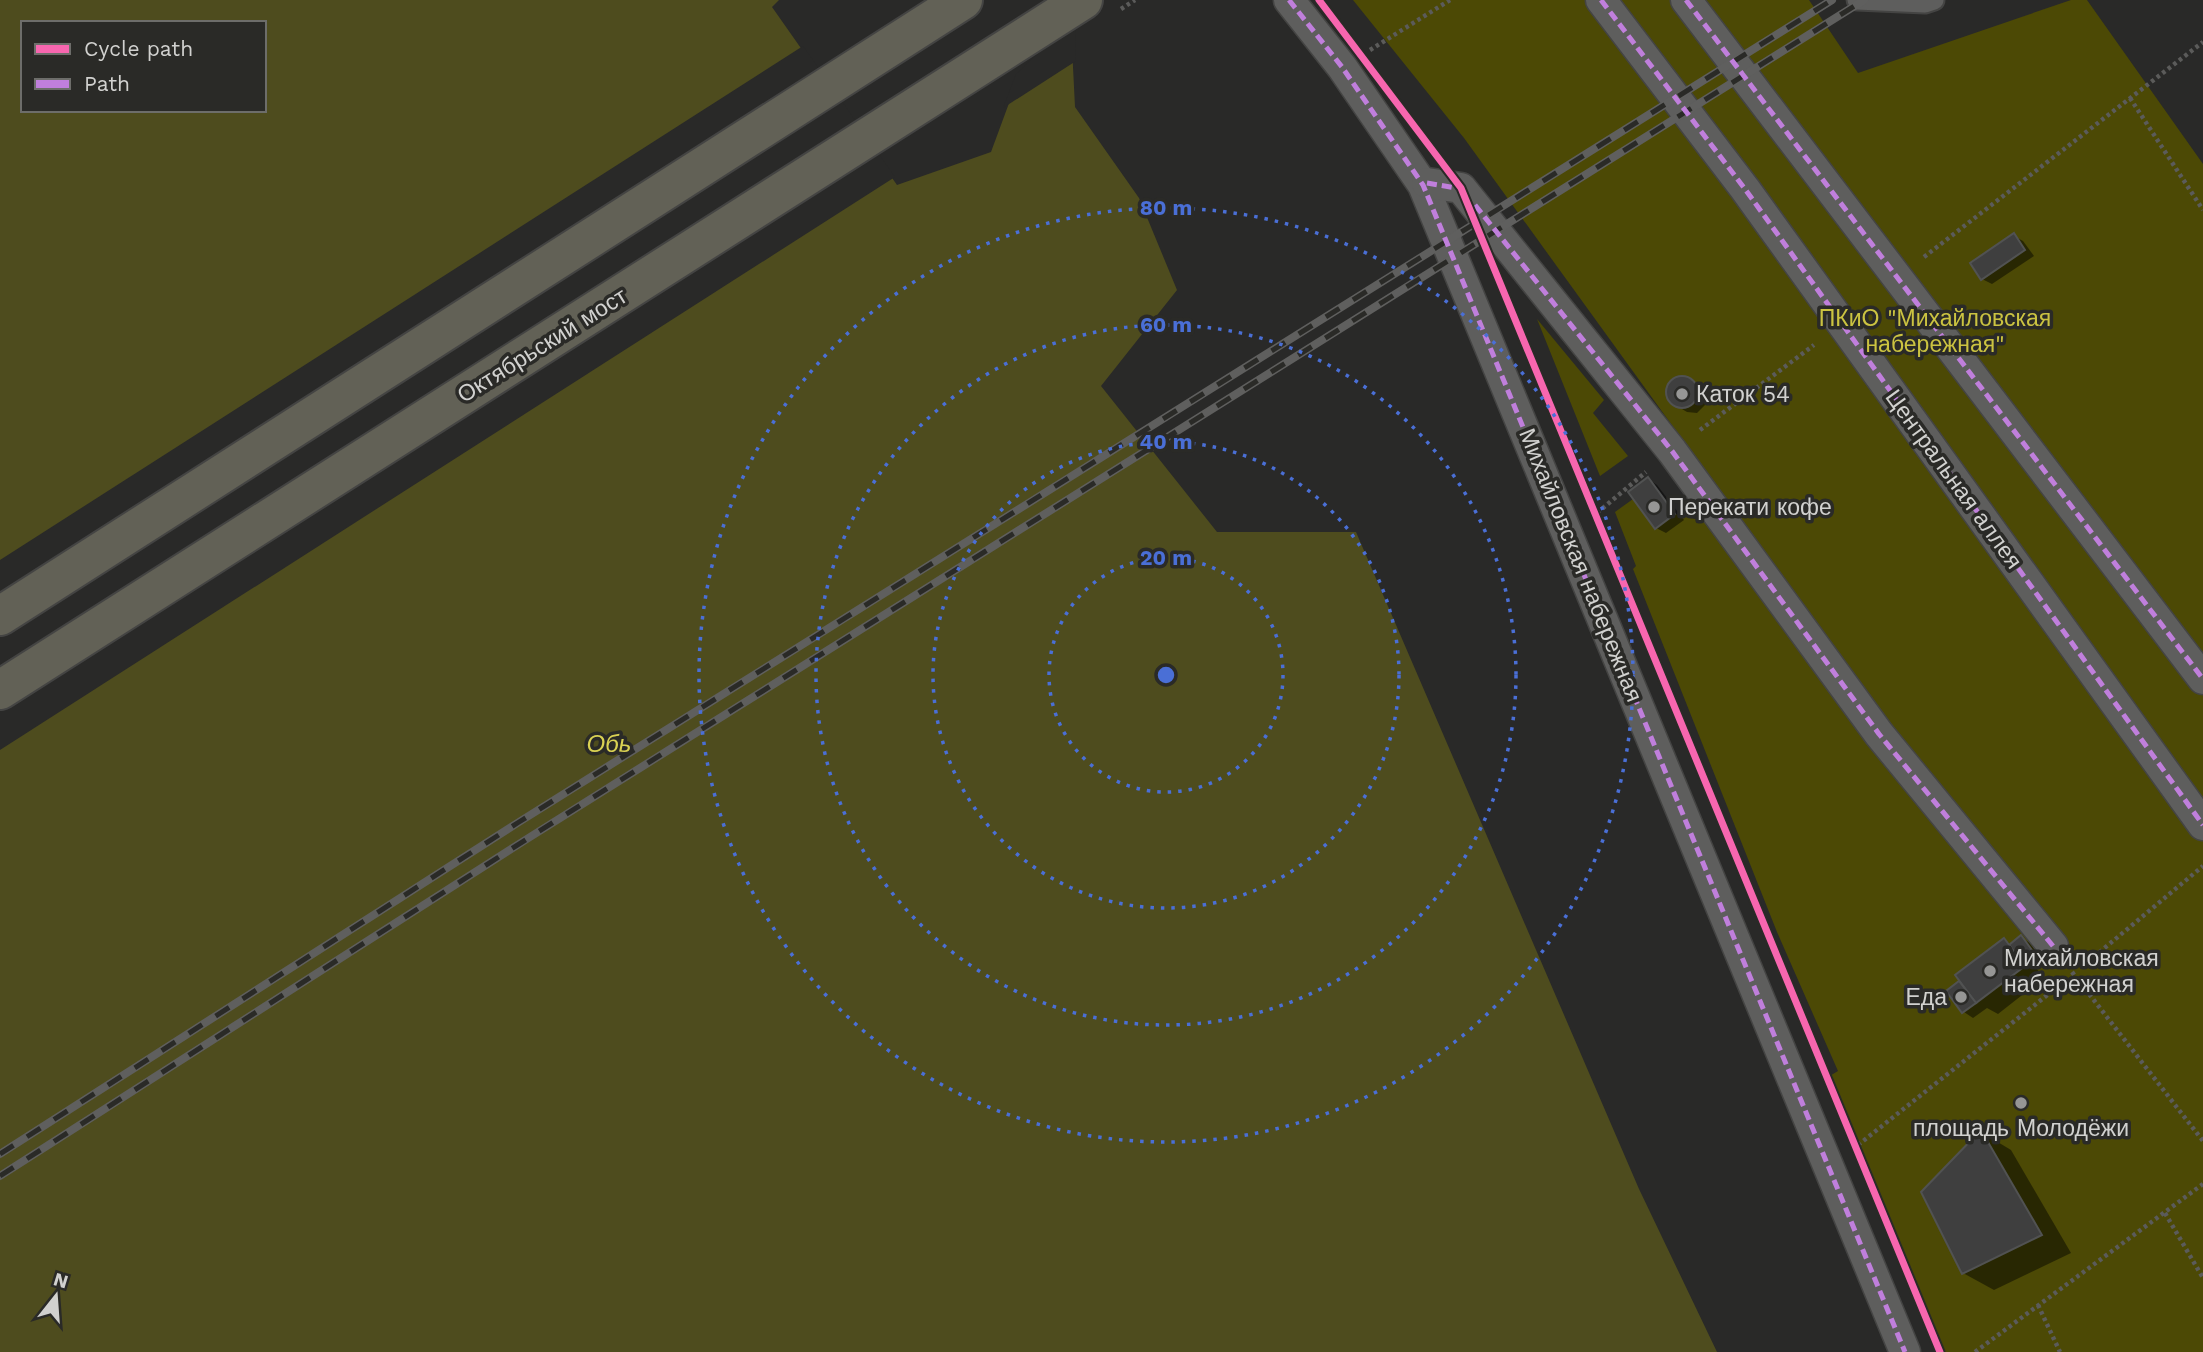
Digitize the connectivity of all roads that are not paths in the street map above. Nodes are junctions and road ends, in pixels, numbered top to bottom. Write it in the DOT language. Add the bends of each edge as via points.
graph roads {
  1 [pos="963,0"];
  2 [pos="1083,0"];
  3 [pos="1289,0"];
  4 [pos="1601,0"];
  5 [pos="1686,0"];
  6 [pos="1857,0"];
  7 [pos="1934,0"];
  8 [pos="1427,183"];
  9 [pos="0,616"];
  10 [pos="2203,679"];
  11 [pos="0,690"];
  12 [pos="2203,825"];
  13 [pos="2053,946"];
  14 [pos="1905,1352"];
  1 -- 9 [label="main road"];
  2 -- 11 [label="main road, Октябрьский мост"];
  3 -- 14 [label="street, Михайловская набережная" via="1342,67 1423,185"];
  4 -- 12 [label="street, Центральная аллея" via="1745,189"];
  5 -- 10 [label="street"];
  6 -- 7 [label="lane"];
  8 -- 13 [label="street" via="1461,188 1672,451 1879,734"];
}
